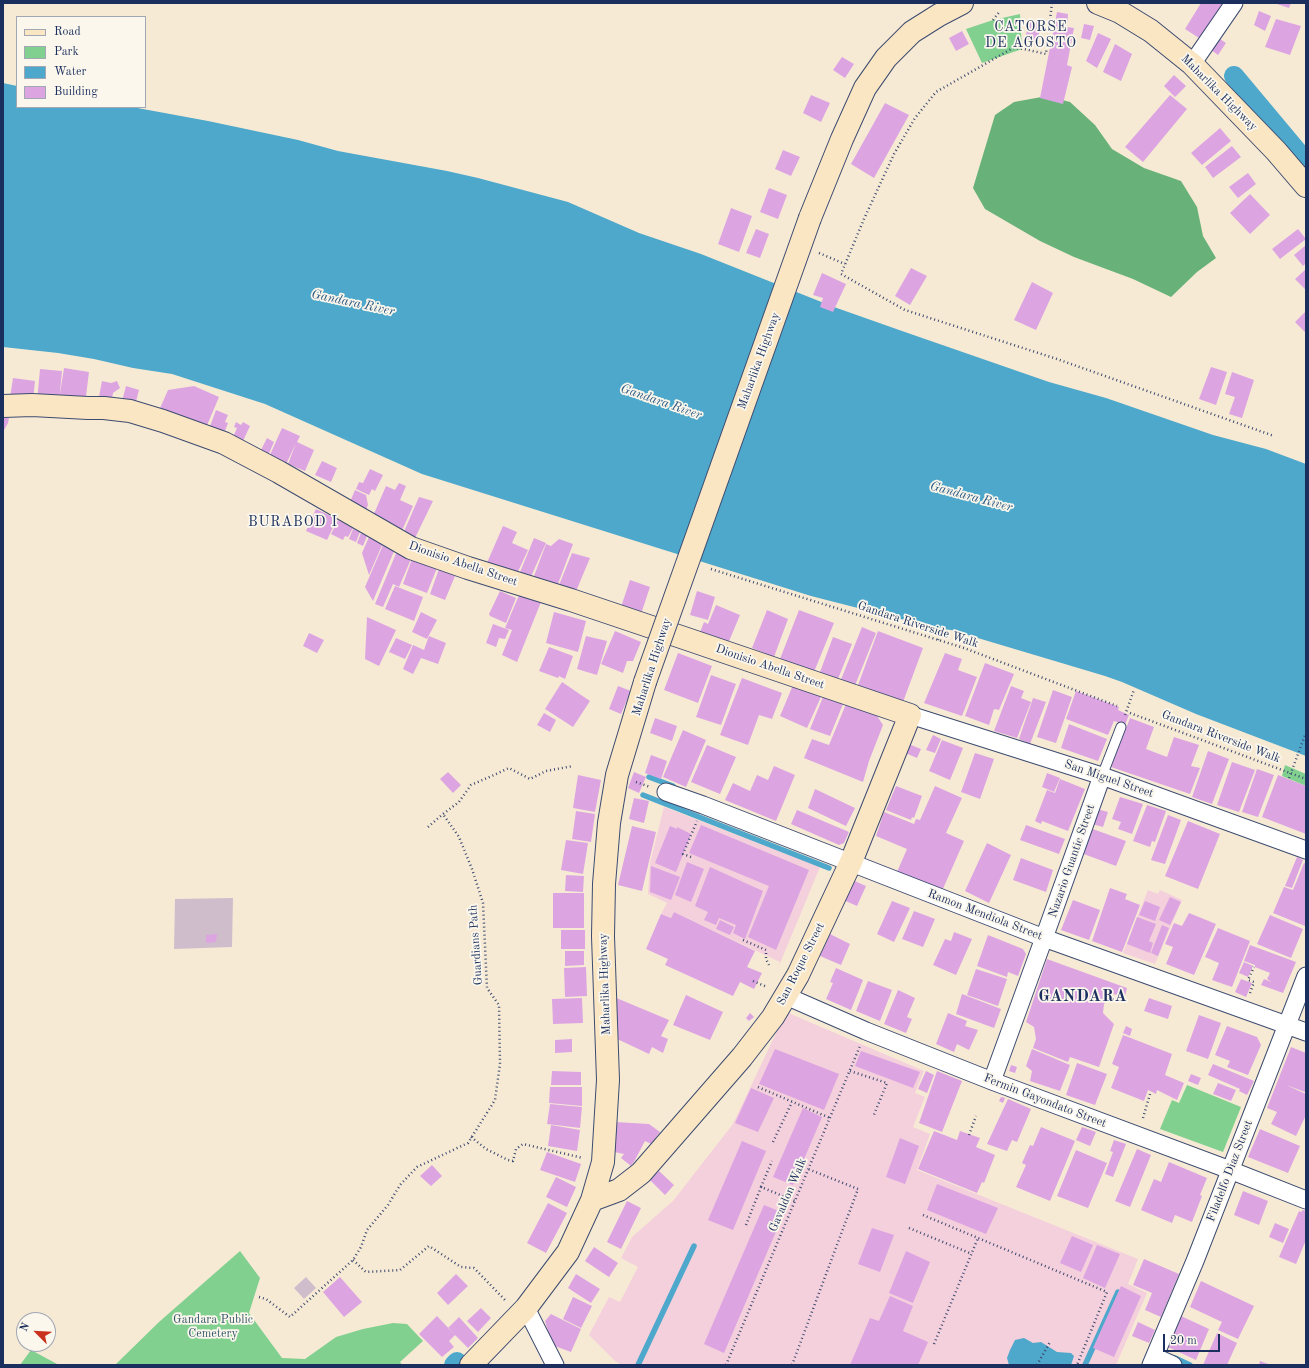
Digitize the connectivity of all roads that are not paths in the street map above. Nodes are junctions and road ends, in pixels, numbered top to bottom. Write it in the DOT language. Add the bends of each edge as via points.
graph roads {
  1 [pos="962,3"];
  2 [pos="1098,3"];
  3 [pos="1234,3"];
  4 [pos="1192,64"];
  5 [pos="1306,186"];
  6 [pos="3,406"];
  7 [pos="910,715"];
  8 [pos="1120,727"];
  9 [pos="1102,776"];
  10 [pos="666,792"];
  11 [pos="1306,850"];
  12 [pos="851,862"];
  13 [pos="1044,938"];
  14 [pos="1306,976"];
  15 [pos="786,996"];
  16 [pos="1286,1025"];
  17 [pos="1306,1032"];
  18 [pos="992,1081"];
  19 [pos="1230,1170"];
  20 [pos="592,1200"];
  21 [pos="1306,1200"];
  22 [pos="523,1312"];
  23 [pos="1153,1361"];
  24 [pos="474,1365"];
  25 [pos="555,1365"];
  26 [pos="1173,1365"];
  1 -- 20 [label="main road, Maharlika Highway, bridge" via="912,32 886,58 865,88 810,218 645,682 618,775 608,831 603,936 608,1080 603,1162"];
  2 -- 4 [label="main road, Maharlika Highway" via="1120,12 1151,31"];
  3 -- 4 [label="street"];
  4 -- 5 [label="main road, Maharlika Highway"];
  6 -- 7 [label="main road, Dionisio Abella Street" via="104,408 163,421 224,442 411,548"];
  7 -- 9 [label="street, San Miguel Street"];
  7 -- 12 [label="main road, San Roque Street"];
  8 -- 9 [label="lane"];
  9 -- 11 [label="street, San Miguel Street"];
  9 -- 13 [label="street, Nazario Guantic Street"];
  10 -- 12 [label="street, Ramon Mendiola Street"];
  12 -- 13 [label="street, Ramon Mendiola Street"];
  12 -- 15 [label="main road, San Roque Street"];
  13 -- 16 [label="street, Ramon Mendiola Street"];
  13 -- 18 [label="street, Nazario Guantic Street"];
  14 -- 16 [label="street, Filadelfo Diaz Street"];
  15 -- 18 [label="street, Fermin Gayondato Street"];
  15 -- 20 [label="main road, San Roque Street" via="742,1057 641,1173 619,1190"];
  16 -- 17 [label="street, Ramon Mendiola Street"];
  16 -- 19 [label="street, Filadelfo Diaz Street"];
  18 -- 19 [label="street, Fermin Gayondato Street"];
  19 -- 21 [label="street, Fermin Gayondato Street"];
  19 -- 23 [label="street, Filadelfo Diaz Street"];
  20 -- 22 [label="main road, Maharlika Highway" via="568,1252"];
  22 -- 24 [label="main road, Maharlika Highway"];
  22 -- 25 [label="street"];
  23 -- 26 [label="street"];
}
